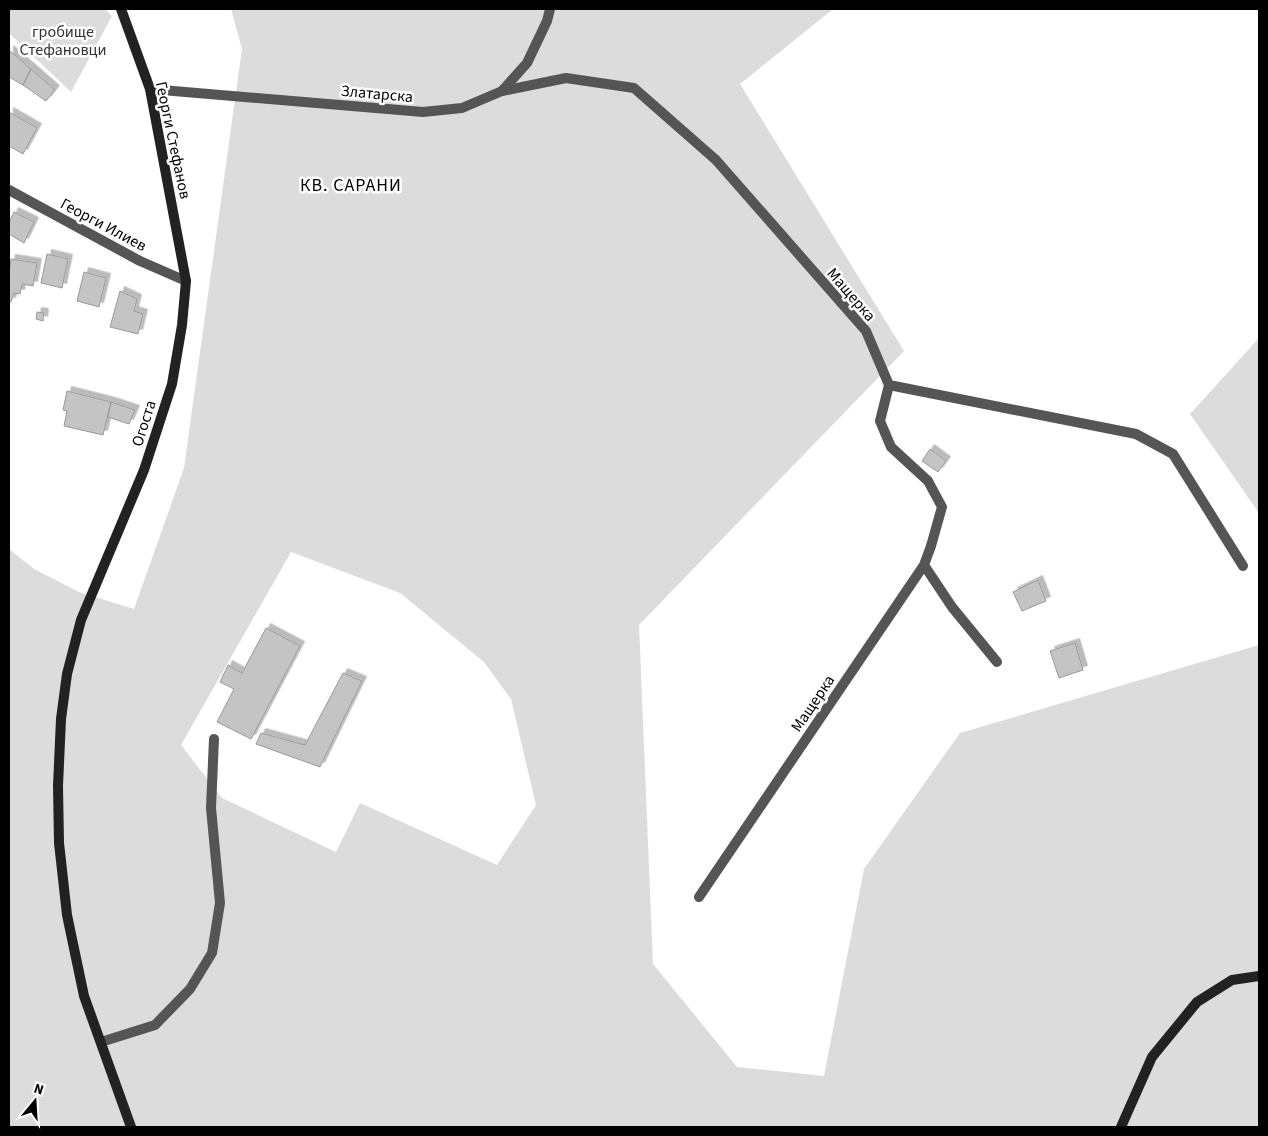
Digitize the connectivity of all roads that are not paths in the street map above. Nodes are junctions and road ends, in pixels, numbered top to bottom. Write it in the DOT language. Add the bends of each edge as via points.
graph roads {
  1 [pos="120,9"];
  2 [pos="550,9"];
  3 [pos="150,89"];
  4 [pos="502,91"];
  5 [pos="9,190"];
  6 [pos="186,281"];
  7 [pos="889,385"];
  8 [pos="924,565"];
  9 [pos="1243,566"];
  10 [pos="997,662"];
  11 [pos="214,739"];
  12 [pos="699,897"];
  13 [pos="1259,976"];
  14 [pos="101,1042"];
  15 [pos="131,1127"];
  16 [pos="1121,1127"];
  1 -- 3 [label="street, Георги Стефанов"];
  2 -- 4 [label="street, Златарска" via="527,63"];
  3 -- 4 [label="street, Златарска" via="423,112 462,108"];
  3 -- 6 [label="street, Георги Стефанов"];
  4 -- 7 [label="street, Мащерка" via="566,78 634,88 716,160 866,331"];
  5 -- 6 [label="street, Георги Илиев" via="140,261"];
  6 -- 14 [label="street, Огоста" via="172,384 144,470 81,620 67,674 61,719 59,843 67,915 84,996"];
  7 -- 8 [label="street, Мащерка" via="880,421 891,447 928,481 942,508"];
  7 -- 9 [label="street" via="1136,434 1173,454"];
  8 -- 10 [label="street" via="952,607"];
  8 -- 12 [label="street, Мащерка"];
  11 -- 14 [label="street" via="211,808 220,903 212,953 190,989 155,1025"];
  13 -- 16 [label="street" via="1232,980 1197,1002 1152,1057"];
  14 -- 15 [label="street, Огоста"];
}
